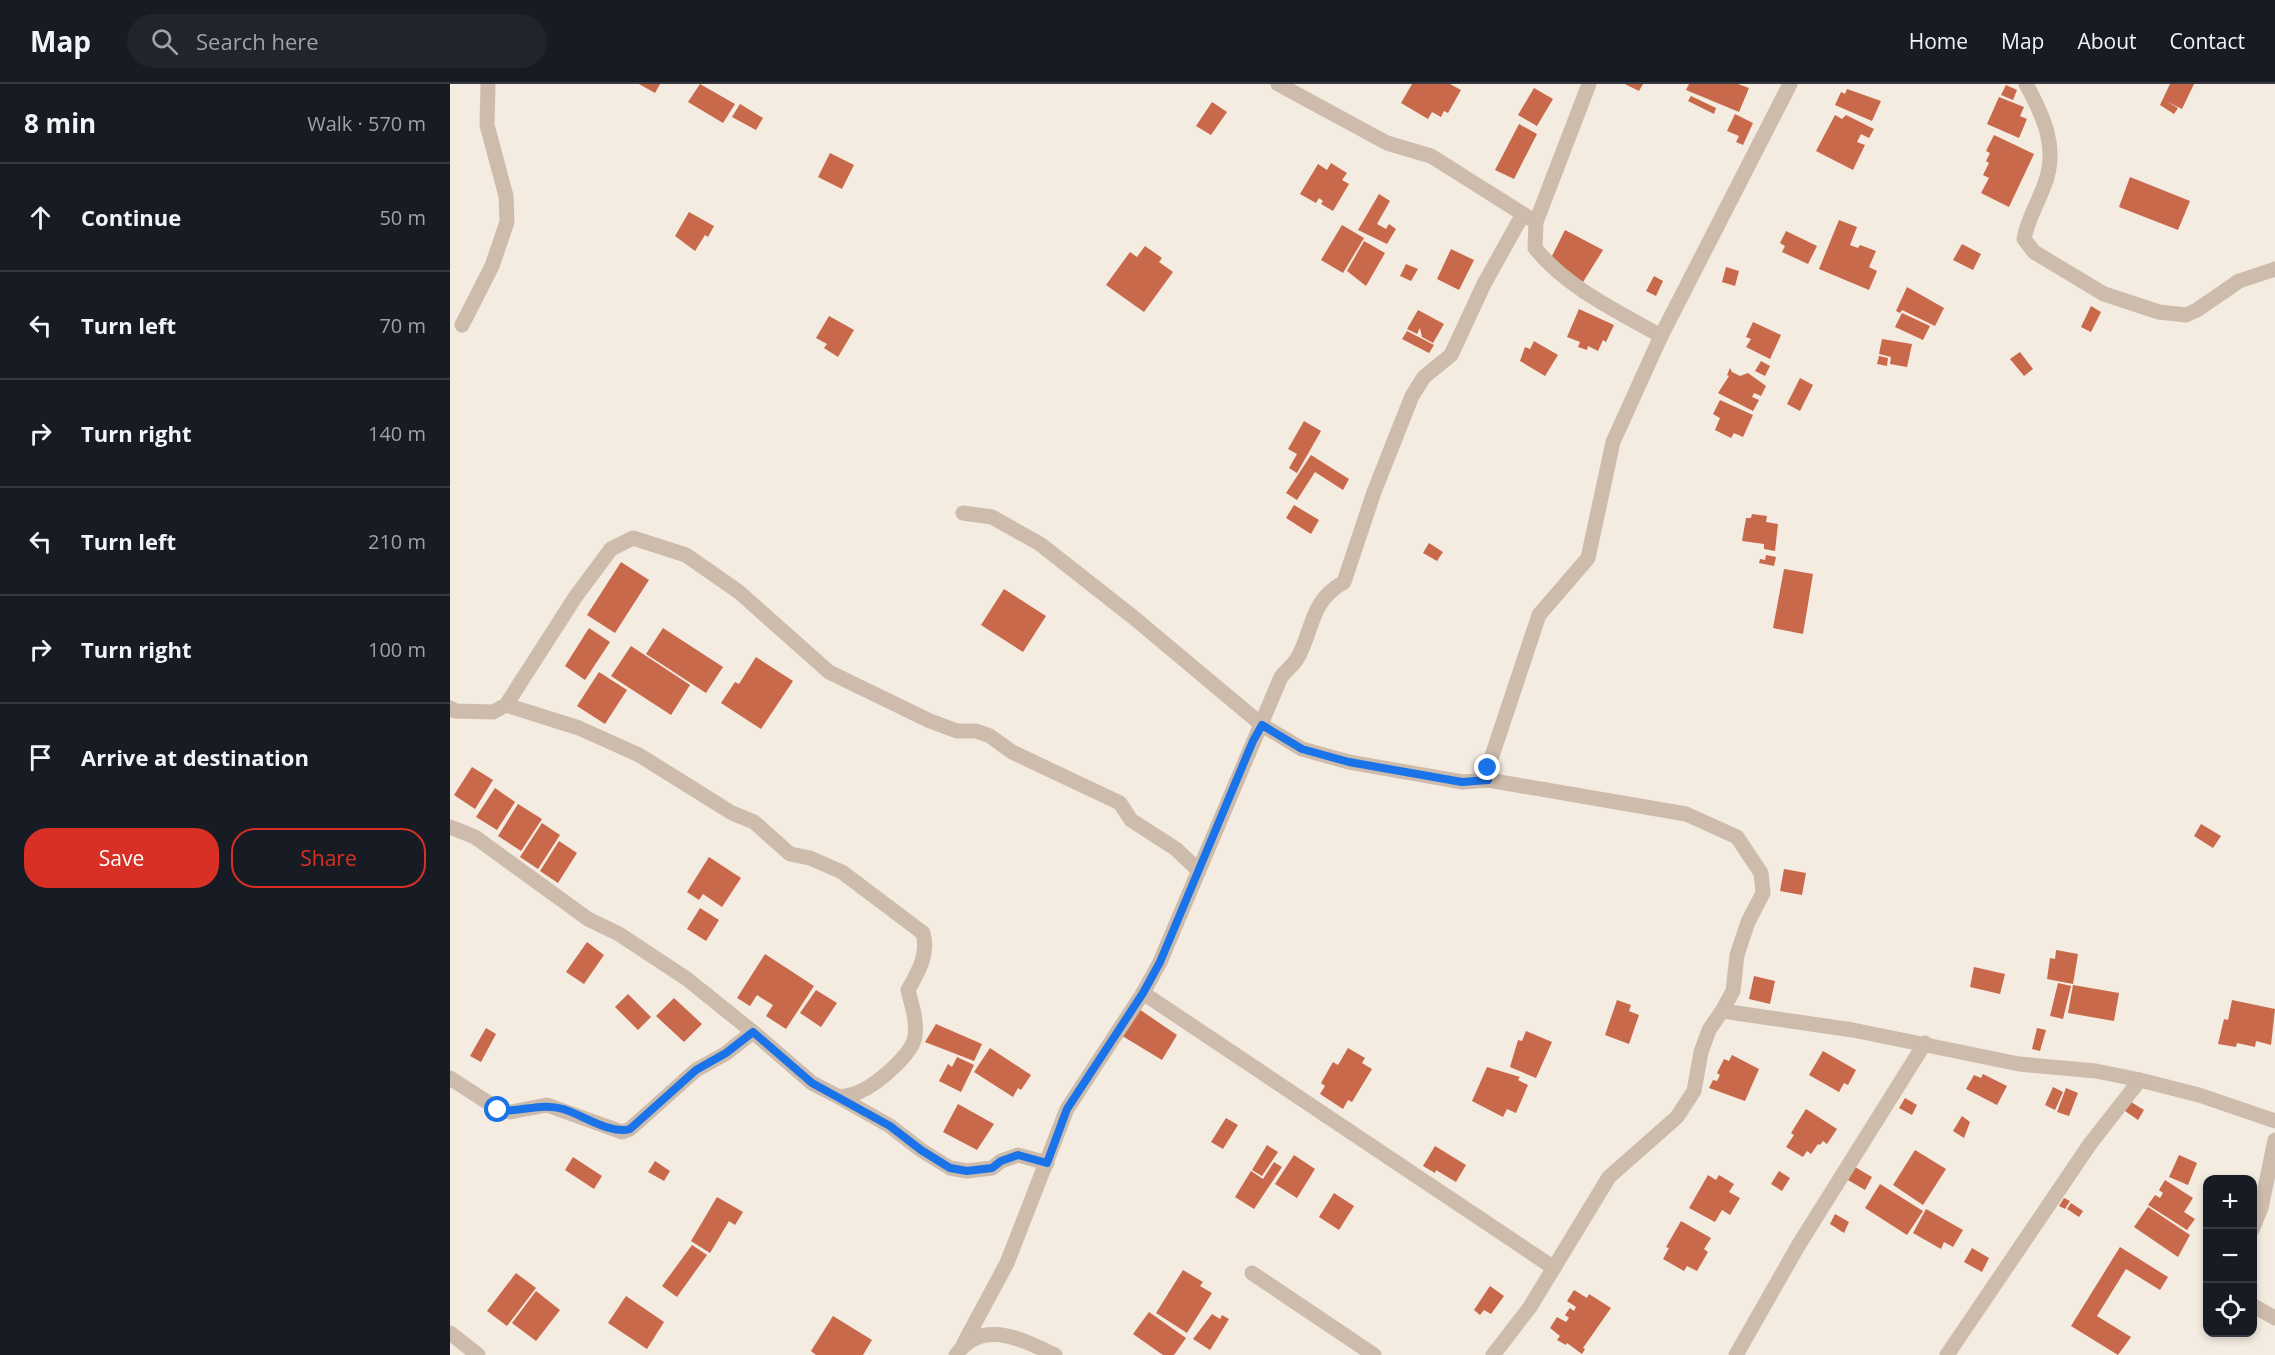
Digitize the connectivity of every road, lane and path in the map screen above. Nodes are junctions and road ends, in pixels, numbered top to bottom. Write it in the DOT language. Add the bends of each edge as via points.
graph roads {
  1 [pos="488,84"];
  2 [pos="1278,84"];
  3 [pos="1588,84"];
  4 [pos="1790,84"];
  5 [pos="2026,84"];
  6 [pos="1530,218"];
  7 [pos="2275,269"];
  8 [pos="462,325"];
  9 [pos="1661,336"];
  10 [pos="963,513"];
  11 [pos="506,705"];
  12 [pos="452,712"];
  13 [pos="1262,725"];
  14 [pos="1488,780"];
  15 [pos="450,827"];
  16 [pos="1199,871"];
  17 [pos="1143,993"];
  18 [pos="1722,1011"];
  19 [pos="753,1032"];
  20 [pos="1925,1043"];
  21 [pos="450,1078"];
  22 [pos="2140,1080"];
  23 [pos="839,1097"];
  24 [pos="2275,1121"];
  25 [pos="2275,1140"];
  26 [pos="1047,1163"];
  27 [pos="2253,1229"];
  28 [pos="1554,1268"];
  29 [pos="1252,1273"];
  30 [pos="2257,1307"];
  31 [pos="2275,1318"];
  32 [pos="450,1333"];
  33 [pos="960,1349"];
  34 [pos="1496,1354"];
  35 [pos="478,1355"];
  36 [pos="1055,1355"];
  37 [pos="1374,1355"];
  38 [pos="1736,1355"];
  39 [pos="1947,1355"];
  1 -- 8 [label="street" via="487,125 507,196 507,222 492,266"];
  2 -- 6 [label="street" via="1386,143 1431,156"];
  3 -- 6 [label="street"];
  4 -- 9 [label="street"];
  5 -- 7 [label="street" via="2046,120 2051,153 2045,185 2028,218 2024,238 2034,252 2104,294 2159,312 2186,315 2239,281"];
  6 -- 9 [label="street" via="1535,248 1551,268"];
  6 -- 13 [label="street" via="1485,284 1451,355 1424,377 1412,396 1344,582 1332,589 1316,608 1297,659 1281,677"];
  9 -- 14 [label="street" via="1613,442 1588,558 1539,615 1488,768"];
  10 -- 13 [label="street" via="992,517 1040,544"];
  11 -- 12 [label="street" via="493,712"];
  11 -- 16 [label="street" via="611,549 633,538 686,555 738,592 829,672 930,722 990,736 1012,752 1120,803 1131,820 1176,849"];
  11 -- 23 [label="street" via="579,728 639,755 732,813 754,822 790,854 842,872 922,933 926,945 922,964 908,990 915,1039 882,1078 861,1092"];
  13 -- 14 [label="street" via="1302,749 1349,762 1462,782"];
  13 -- 16 [label="street"];
  14 -- 18 [label="street" via="1686,814 1737,837 1761,873 1763,893 1737,955 1734,991"];
  15 -- 19 [label="street" via="475,837 588,919 619,934 687,979"];
  16 -- 17 [label="street"];
  17 -- 26 [label="street" via="1067,1109"];
  17 -- 28 [label="street"];
  18 -- 20 [label="street"];
  18 -- 28 [label="street" via="1701,1052 1694,1091 1677,1117 1609,1177"];
  19 -- 21 [label="street" via="696,1070 622,1132 547,1105 510,1112 498,1110"];
  19 -- 23 [label="street" via="812,1083"];
  20 -- 22 [label="street" via="2019,1064 2096,1071"];
  20 -- 38 [label="street" via="1798,1246"];
  22 -- 24 [label="street"];
  22 -- 39 [label="street" via="2090,1144"];
  23 -- 26 [label="street" via="890,1126 950,1168 992,1168 1018,1155"];
  25 -- 27 [label="street"];
  26 -- 33 [label="street" via="1006,1263"];
  28 -- 34 [label="street"];
  29 -- 37 [label="street"];
  30 -- 31 [label="street"];
  32 -- 35 [label="street"];
  33 -- 36 [label="street" via="981,1334 1010,1336"];
}
